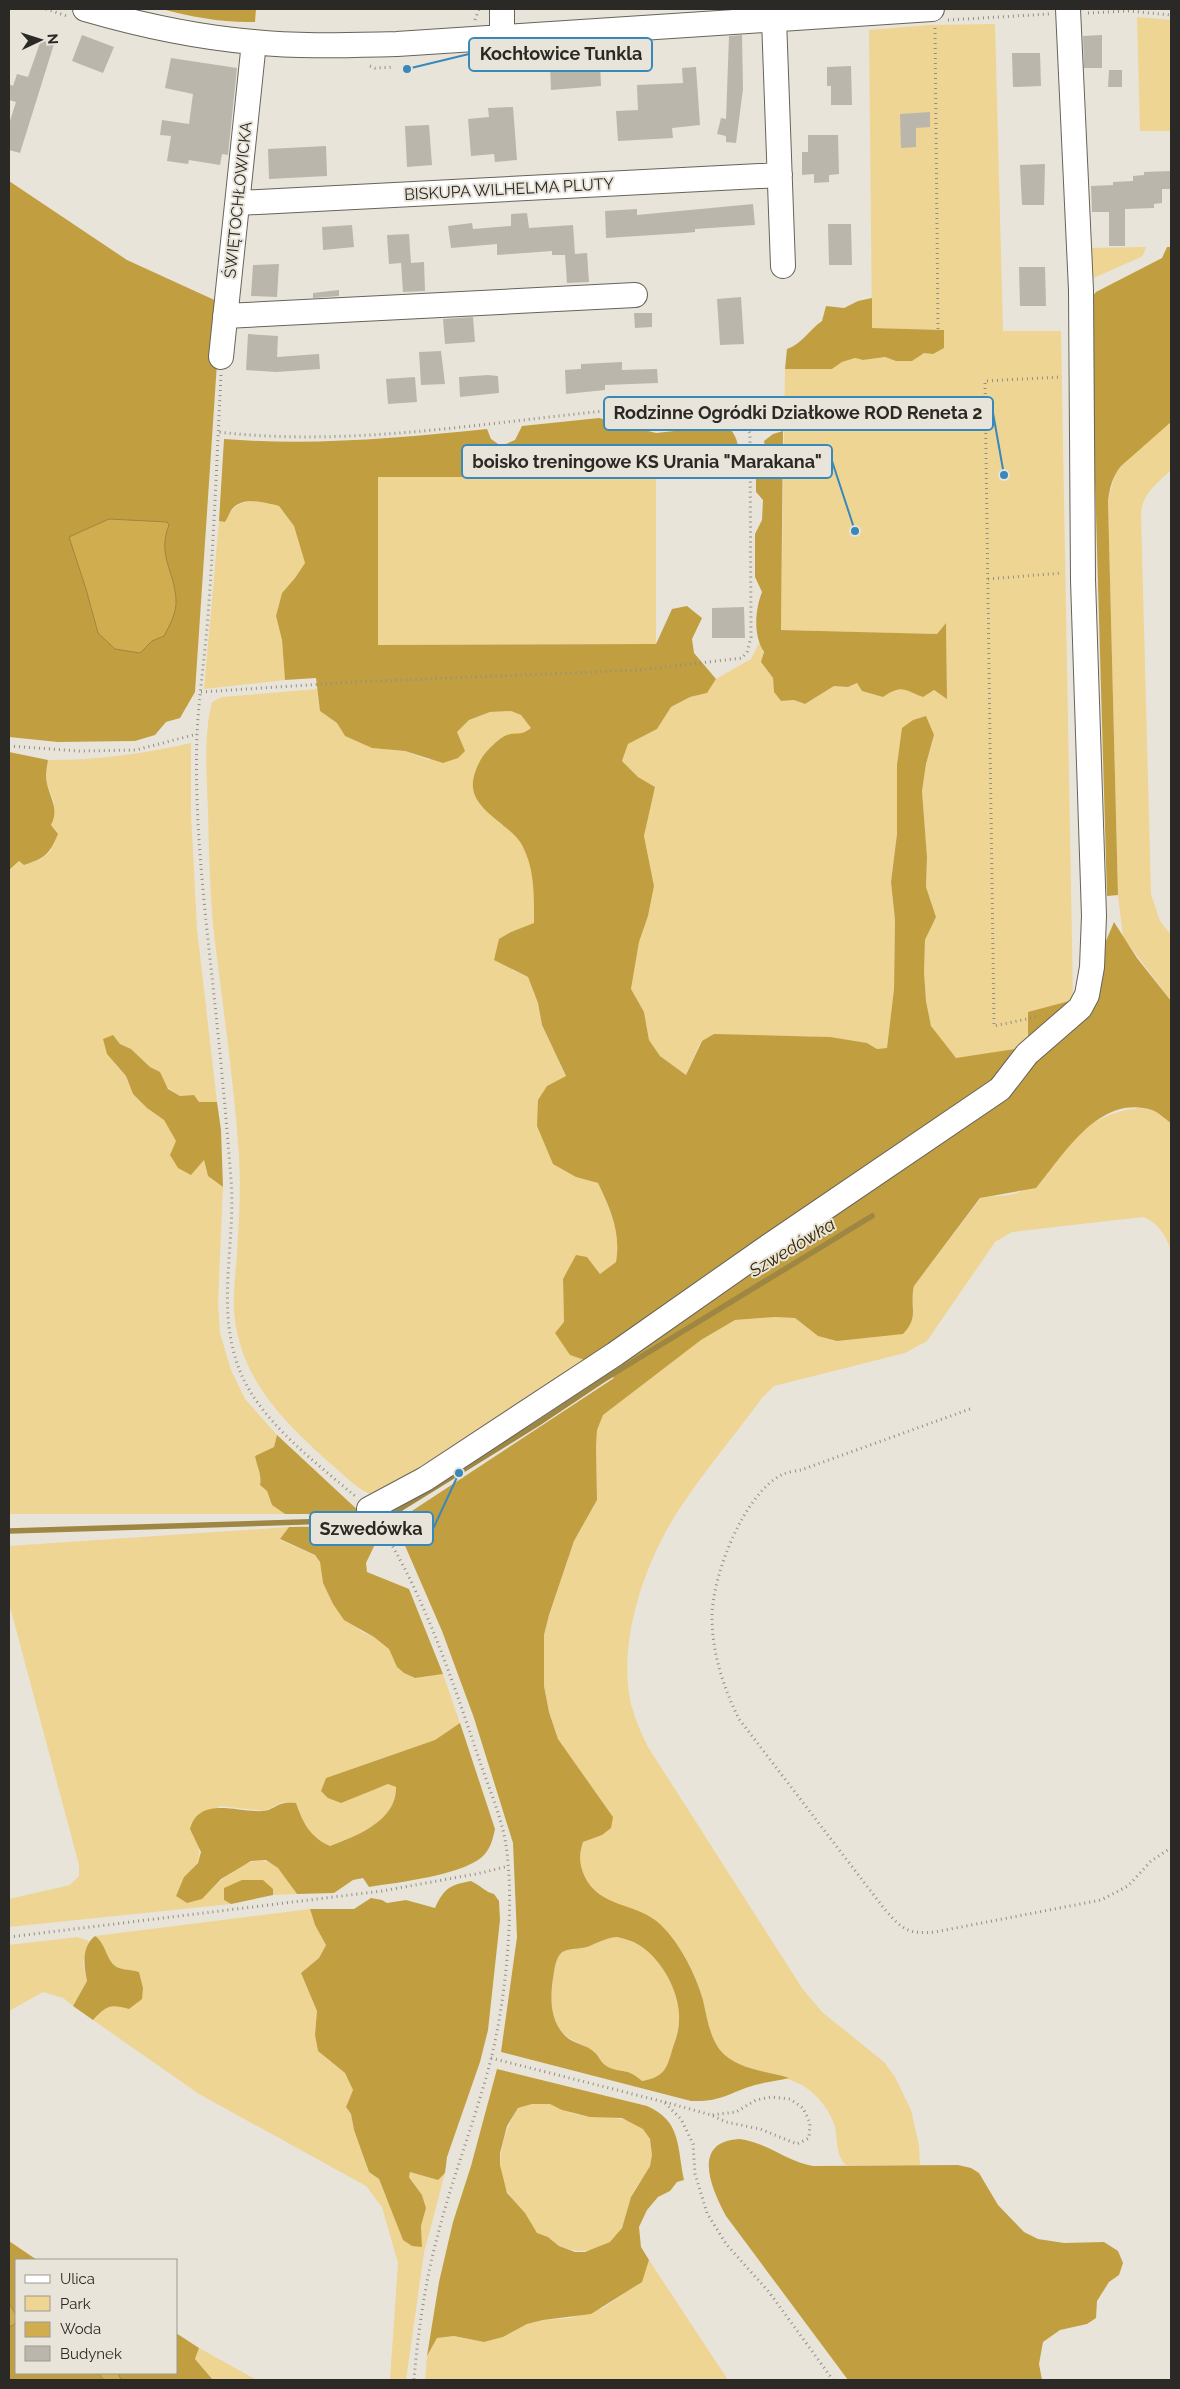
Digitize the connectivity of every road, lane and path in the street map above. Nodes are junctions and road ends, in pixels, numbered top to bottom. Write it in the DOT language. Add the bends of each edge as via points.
graph roads {
  1 [pos="479,9"];
  2 [pos="502,9"];
  3 [pos="1068,9"];
  4 [pos="96,11"];
  5 [pos="934,15"];
  6 [pos="774,19"];
  7 [pos="475,21"];
  8 [pos="502,38"];
  9 [pos="254,42"];
  10 [pos="780,174"];
  11 [pos="238,204"];
  12 [pos="783,266"];
  13 [pos="634,295"];
  14 [pos="226,316"];
  15 [pos="938,330"];
  16 [pos="221,357"];
  17 [pos="1083,377"];
  18 [pos="218,432"];
  19 [pos="1082,571"];
  20 [pos="988,579"];
  21 [pos="201,692"];
  22 [pos="197,734"];
  23 [pos="9,746"];
  24 [pos="1045,1015"];
  25 [pos="970,1409"];
  26 [pos="374,1517"];
  27 [pos="1171,1848"];
  28 [pos="508,1866"];
  29 [pos="9,1937"];
  30 [pos="491,2058"];
  31 [pos="664,2102"];
  32 [pos="711,2116"];
  33 [pos="414,2380"];
  34 [pos="833,2380"];
  1 -- 7 [label="path"];
  2 -- 8 [label="street"];
  3 -- 17 [label="street" via="1079,214"];
  4 -- 9 [label="street" via="198,35"];
  5 -- 6 [label="street"];
  5 -- 15 [label="path"];
  6 -- 8 [label="street"];
  6 -- 10 [label="street"];
  8 -- 9 [label="street" via="334,46"];
  9 -- 11 [label="street, ŚWIĘTOCHŁOWICKA"];
  10 -- 11 [label="street, BISKUPA WILHELMA PLUTY"];
  10 -- 12 [label="street"];
  11 -- 14 [label="street, ŚWIĘTOCHŁOWICKA"];
  13 -- 14 [label="street"];
  14 -- 16 [label="street, ŚWIĘTOCHŁOWICKA"];
  16 -- 18 [label="path"];
  17 -- 19 [label="street"];
  17 -- 20 [label="path" via="985,380"];
  18 -- 21 [label="path"];
  18 -- 21 [label="path" via="305,438 388,434 604,411 657,418 738,418 745,421 750,433 752,637 742,658 650,668"];
  19 -- 20 [label="path"];
  19 -- 26 [label="street" via="1094,945 1087,995 1080,1008 1027,1054 1000,1089 607,1360 425,1479"];
  20 -- 24 [label="path" via="994,1026"];
  21 -- 22 [label="path"];
  22 -- 23 [label="path" via="136,750 79,751"];
  22 -- 26 [label="path" via="205,920 224,1086 232,1194 226,1304 228,1335 249,1391 270,1418"];
  25 -- 27 [label="path" via="782,1474 764,1490 743,1517 716,1580 712,1616 714,1643 727,1695 739,1719 886,1911 900,1927 914,1933 935,1932 1101,1900 1128,1886 1151,1861"];
  26 -- 28 [label="path" via="399,1555 436,1635 506,1843"];
  28 -- 29 [label="path" via="382,1892"];
  28 -- 30 [label="path" via="508,1940"];
  30 -- 31 [label="path"];
  30 -- 33 [label="path" via="438,2234 427,2283"];
  31 -- 32 [label="path"];
  31 -- 34 [label="path" via="681,2118 693,2144 695,2174 707,2212 726,2244 769,2292"];
  32 -- 32 [label="path" via="760,2129 797,2144 809,2138 810,2123 803,2108 790,2099 771,2097 756,2100 736,2112"];
}
